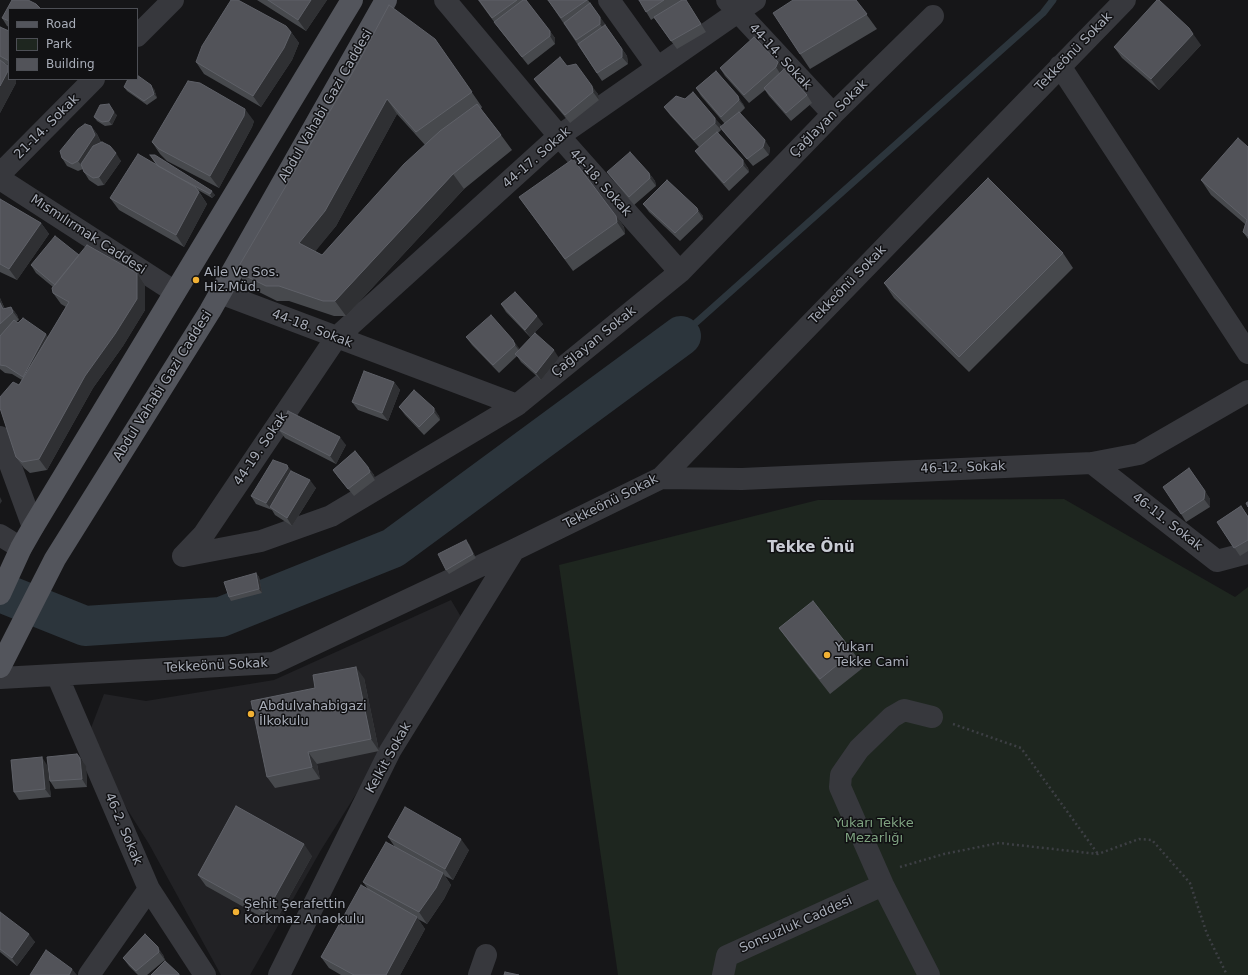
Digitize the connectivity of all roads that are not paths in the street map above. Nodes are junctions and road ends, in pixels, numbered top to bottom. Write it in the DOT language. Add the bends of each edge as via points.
graph roads {
  1 [pos="173,0"];
  2 [pos="352,0"];
  3 [pos="386,0"];
  4 [pos="445,0"];
  5 [pos="609,0"];
  6 [pos="1124,0"];
  7 [pos="740,4"];
  8 [pos="933,16"];
  9 [pos="138,35"];
  10 [pos="1060,66"];
  11 [pos="657,67"];
  12 [pos="93,80"];
  13 [pos="833,114"];
  14 [pos="559,136"];
  15 [pos="0,174"];
  16 [pos="0,179"];
  17 [pos="680,272"];
  18 [pos="176,292"];
  19 [pos="220,293"];
  20 [pos="336,338"];
  21 [pos="1248,353"];
  22 [pos="1248,391"];
  23 [pos="517,404"];
  24 [pos="0,437"];
  25 [pos="1092,463"];
  26 [pos="660,478"];
  27 [pos="33,527"];
  28 [pos="0,535"];
  29 [pos="21,548"];
  30 [pos="514,550"];
  31 [pos="1248,553"];
  32 [pos="183,556"];
  33 [pos="0,594"];
  34 [pos="0,667"];
  35 [pos="57,675"];
  36 [pos="0,678"];
  37 [pos="932,717"];
  38 [pos="881,879"];
  39 [pos="149,889"];
  40 [pos="89,975"];
  41 [pos="205,975"];
  42 [pos="279,975"];
  43 [pos="723,975"];
  44 [pos="929,975"];
  1 -- 9 [label="street"];
  2 -- 18 [label="main road"];
  3 -- 19 [label="main road, Abdul Vahabi Gazi Caddesi"];
  4 -- 14 [label="street, 44-18. Sokak"];
  5 -- 11 [label="street"];
  6 -- 10 [label="street, Tekkeönü Sokak"];
  7 -- 11 [label="street, 44-17. Sokak"];
  7 -- 13 [label="street, 44-14. Sokak"];
  8 -- 13 [label="street, Çağlayan Sokak"];
  10 -- 21 [label="street"];
  10 -- 26 [label="street, Tekkeönü Sokak"];
  11 -- 14 [label="street, 44-17. Sokak"];
  12 -- 15 [label="street, 21-14. Sokak"];
  13 -- 17 [label="street, Çağlayan Sokak"];
  14 -- 17 [label="street, 44-18. Sokak"];
  14 -- 20 [label="street, 44-17. Sokak"];
  16 -- 18 [label="street, Mısmılırmak Caddesi"];
  17 -- 23 [label="street, Çağlayan Sokak"];
  18 -- 27 [label="main road"];
  19 -- 20 [label="street, 44-18. Sokak"];
  19 -- 34 [label="main road, Abdul Vahabi Gazi Caddesi" via="55,558"];
  20 -- 23 [label="street, 44-18. Sokak"];
  20 -- 32 [label="street, 44-19. Sokak" via="204,534"];
  22 -- 25 [label="street, 46-12. Sokak" via="1139,454"];
  23 -- 32 [label="street, Çağlayan Sokak" via="331,516 261,540"];
  24 -- 27 [label="street"];
  25 -- 26 [label="street, 46-12. Sokak" via="742,479"];
  25 -- 31 [label="street, 46-11. Sokak" via="1218,561"];
  26 -- 30 [label="street, Tekkeönü Sokak"];
  27 -- 29 [label="main road"];
  28 -- 29 [label="street"];
  29 -- 33 [label="main road"];
  30 -- 35 [label="street, Tekkeönü Sokak" via="274,662"];
  30 -- 42 [label="street, Kelkit Sokak" via="390,751"];
  35 -- 36 [label="street, Tekkeönü Sokak"];
  35 -- 39 [label="street, 46-2. Sokak"];
  37 -- 38 [label="street" via="904,710 892,717 859,749 841,775 840,787"];
  38 -- 43 [label="street, Sonsuzluk Caddesi" via="727,956"];
  38 -- 44 [label="street"];
  39 -- 40 [label="street"];
  39 -- 41 [label="street, 46-2. Sokak"];
}
